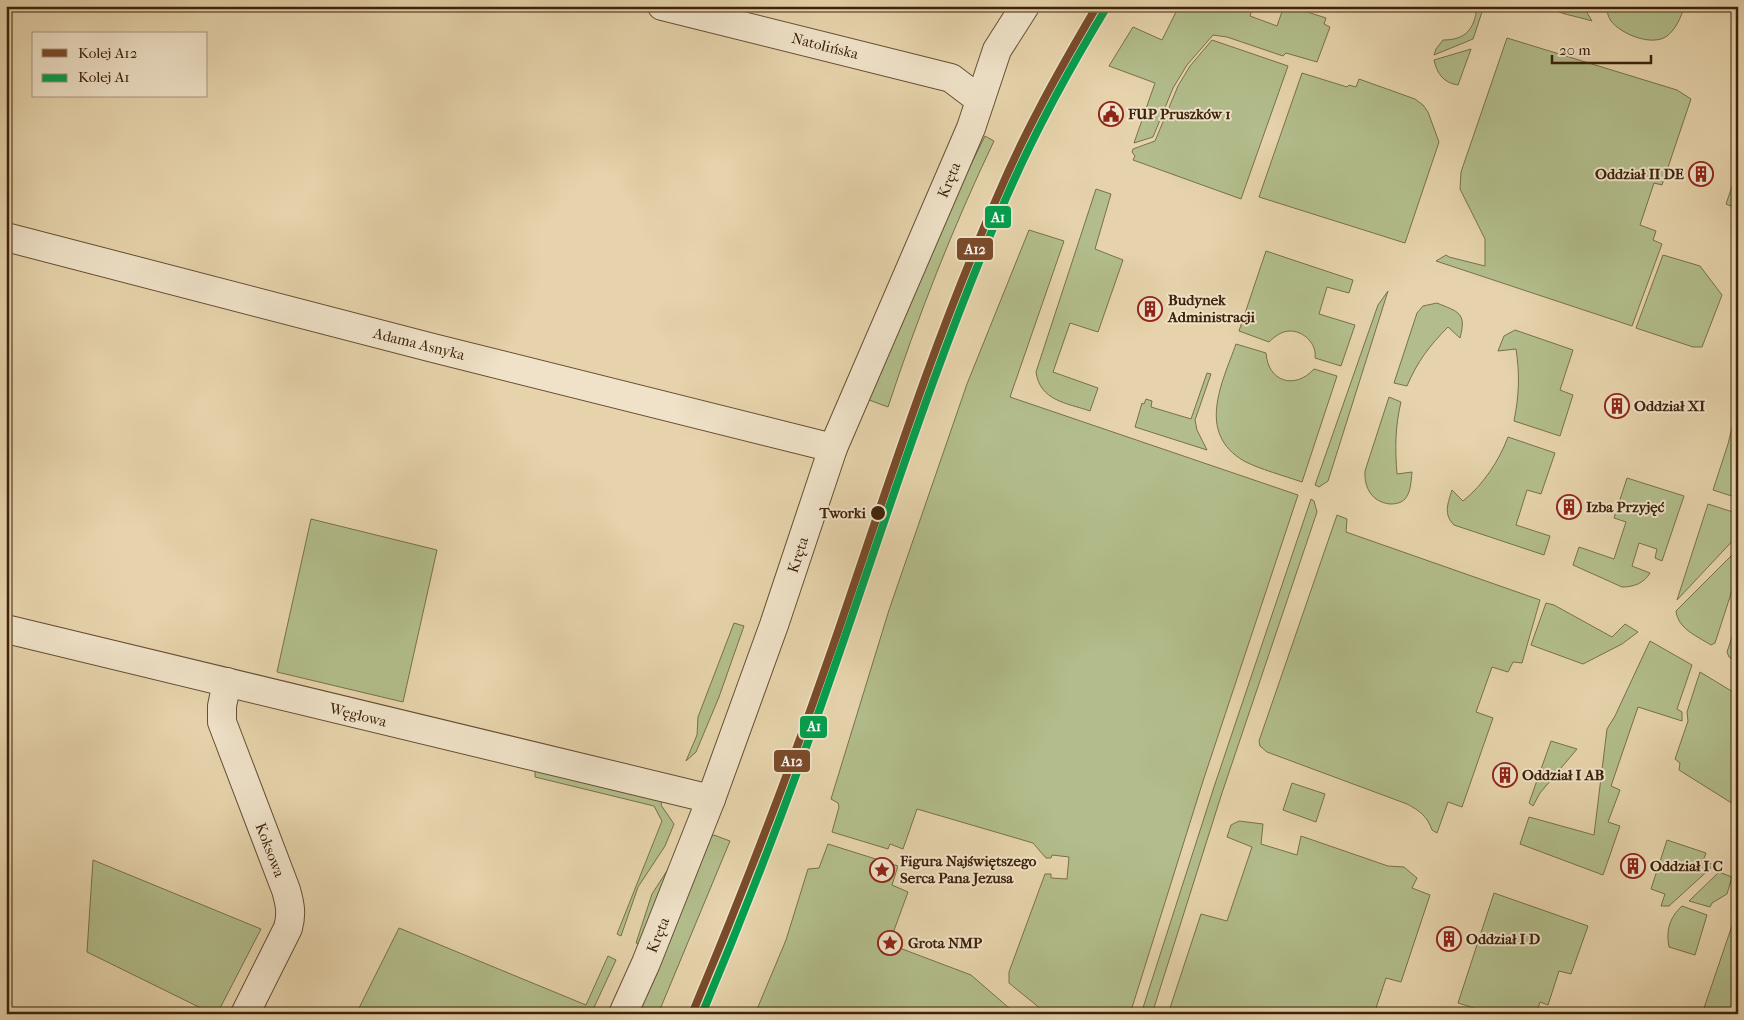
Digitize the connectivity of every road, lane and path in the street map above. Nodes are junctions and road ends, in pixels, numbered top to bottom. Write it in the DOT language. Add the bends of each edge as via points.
graph roads {
  1 [pos="662,6"];
  2 [pos="1025,6"];
  3 [pos="980,100"];
  4 [pos="6,237"];
  5 [pos="833,448"];
  6 [pos="6,629"];
  7 [pos="227,682"];
  8 [pos="711,799"];
  9 [pos="245,1014"];
  10 [pos="624,1014"];
  1 -- 3 [label="street, Natolińska" via="951,78"];
  2 -- 3 [label="street, Kręta" via="997,50"];
  3 -- 5 [label="street, Kręta" via="971,128"];
  4 -- 5 [label="street, Adama Asnyka"];
  5 -- 8 [label="street, Kręta"];
  6 -- 7 [label="street, Węglowa"];
  7 -- 8 [label="street, Węglowa"];
  7 -- 9 [label="street, Koksowa" via="222,722 286,890 291,911 288,928"];
  8 -- 10 [label="street, Kręta"];
}
